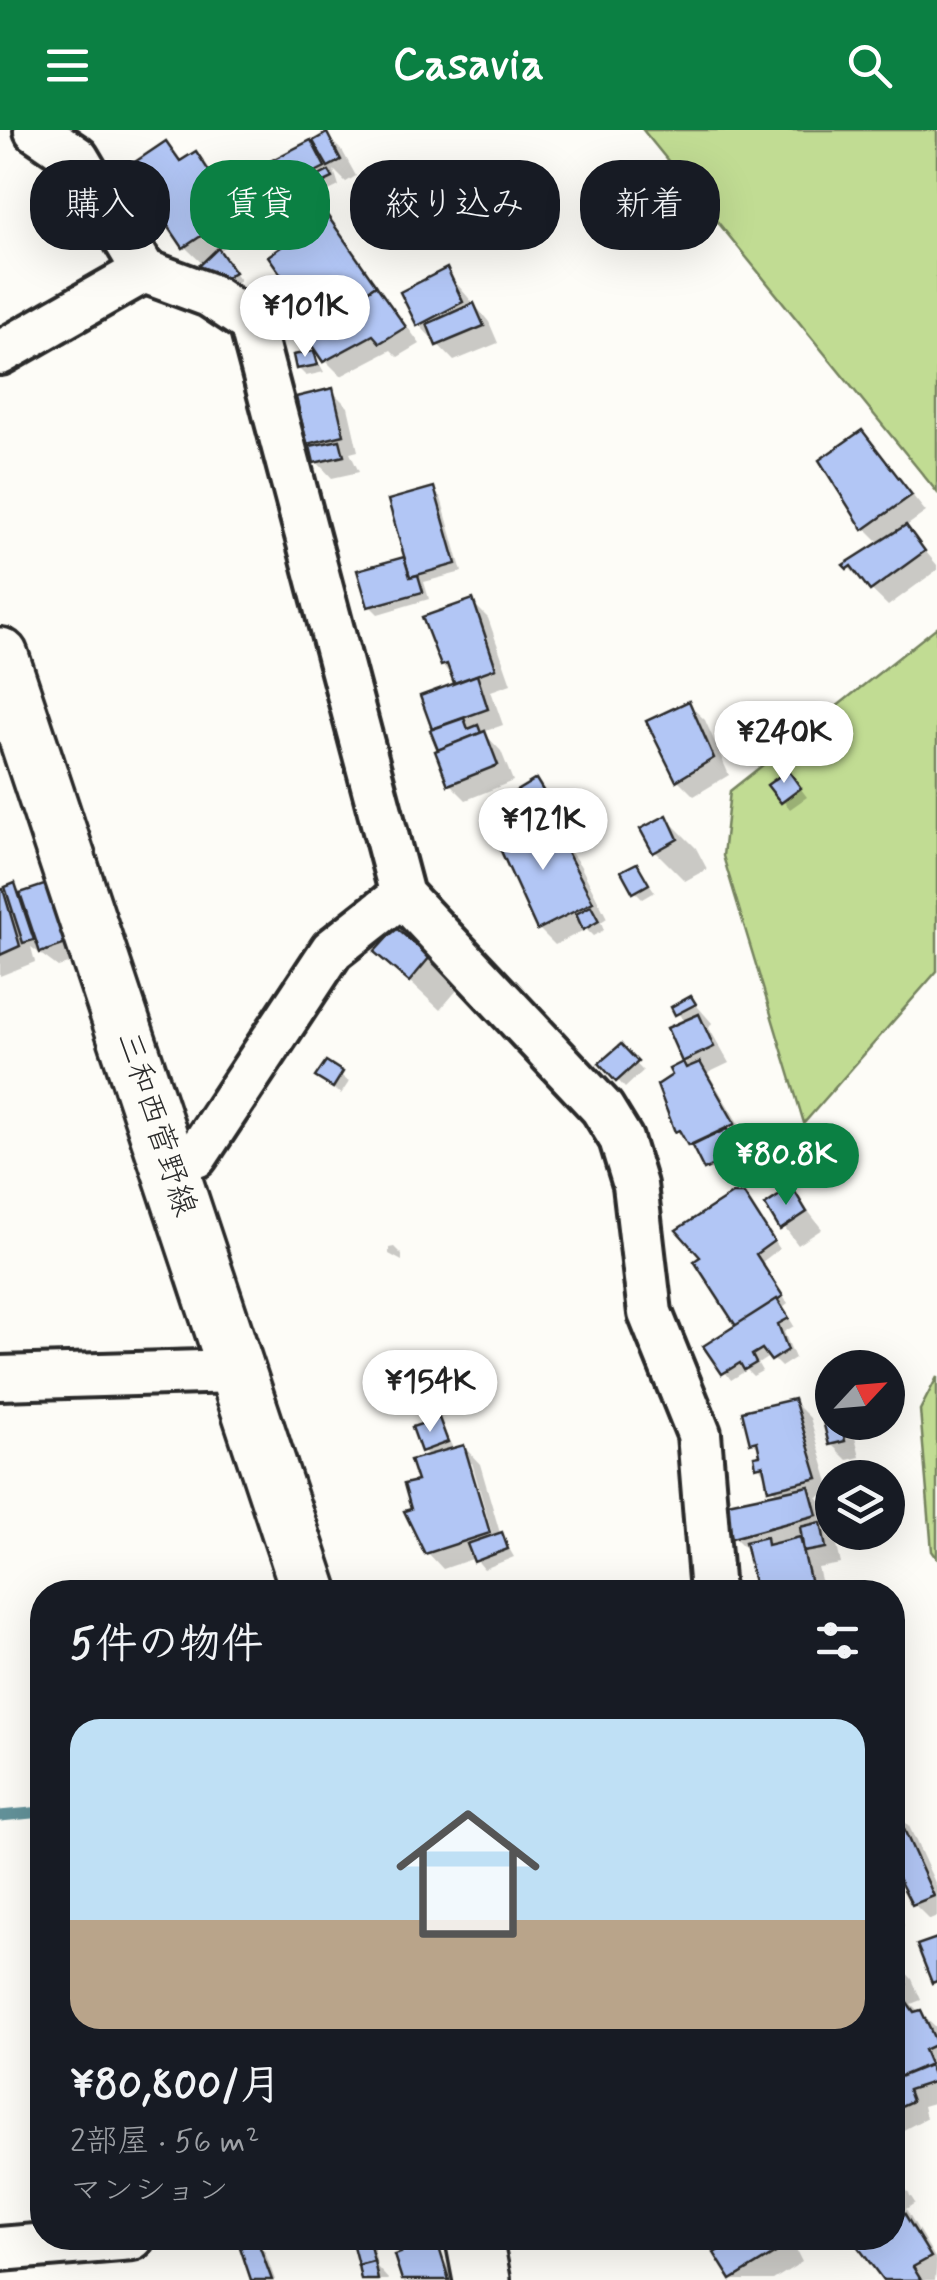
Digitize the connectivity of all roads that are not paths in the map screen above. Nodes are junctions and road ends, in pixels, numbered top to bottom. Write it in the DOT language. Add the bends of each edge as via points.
graph roads {
  1 [pos="36,130"];
  2 [pos="144,271"];
  3 [pos="0,353"];
  4 [pos="0,656"];
  5 [pos="402,895"];
  6 [pos="170,1164"];
  7 [pos="236,1370"];
  8 [pos="0,1378"];
  9 [pos="306,1580"];
  10 [pos="711,1580"];
  11 [pos="30,2246"];
  12 [pos="0,2249"];
  13 [pos="476,2250"];
  14 [pos="482,2280"];
  1 -- 2 [label="street" via="77,158"];
  2 -- 3 [label="street"];
  2 -- 5 [label="street" via="209,296 251,323"];
  4 -- 6 [label="main road, 三和西菅野線"];
  5 -- 6 [label="street" via="332,950 196,1156"];
  5 -- 10 [label="street" via="602,1108 621,1139 634,1184 650,1314 699,1434"];
  6 -- 7 [label="main road, 三和西菅野線"];
  7 -- 8 [label="street"];
  7 -- 9 [label="main road, 三和西菅野線"];
  11 -- 12 [label="street"];
  13 -- 14 [label="main road"];
}
